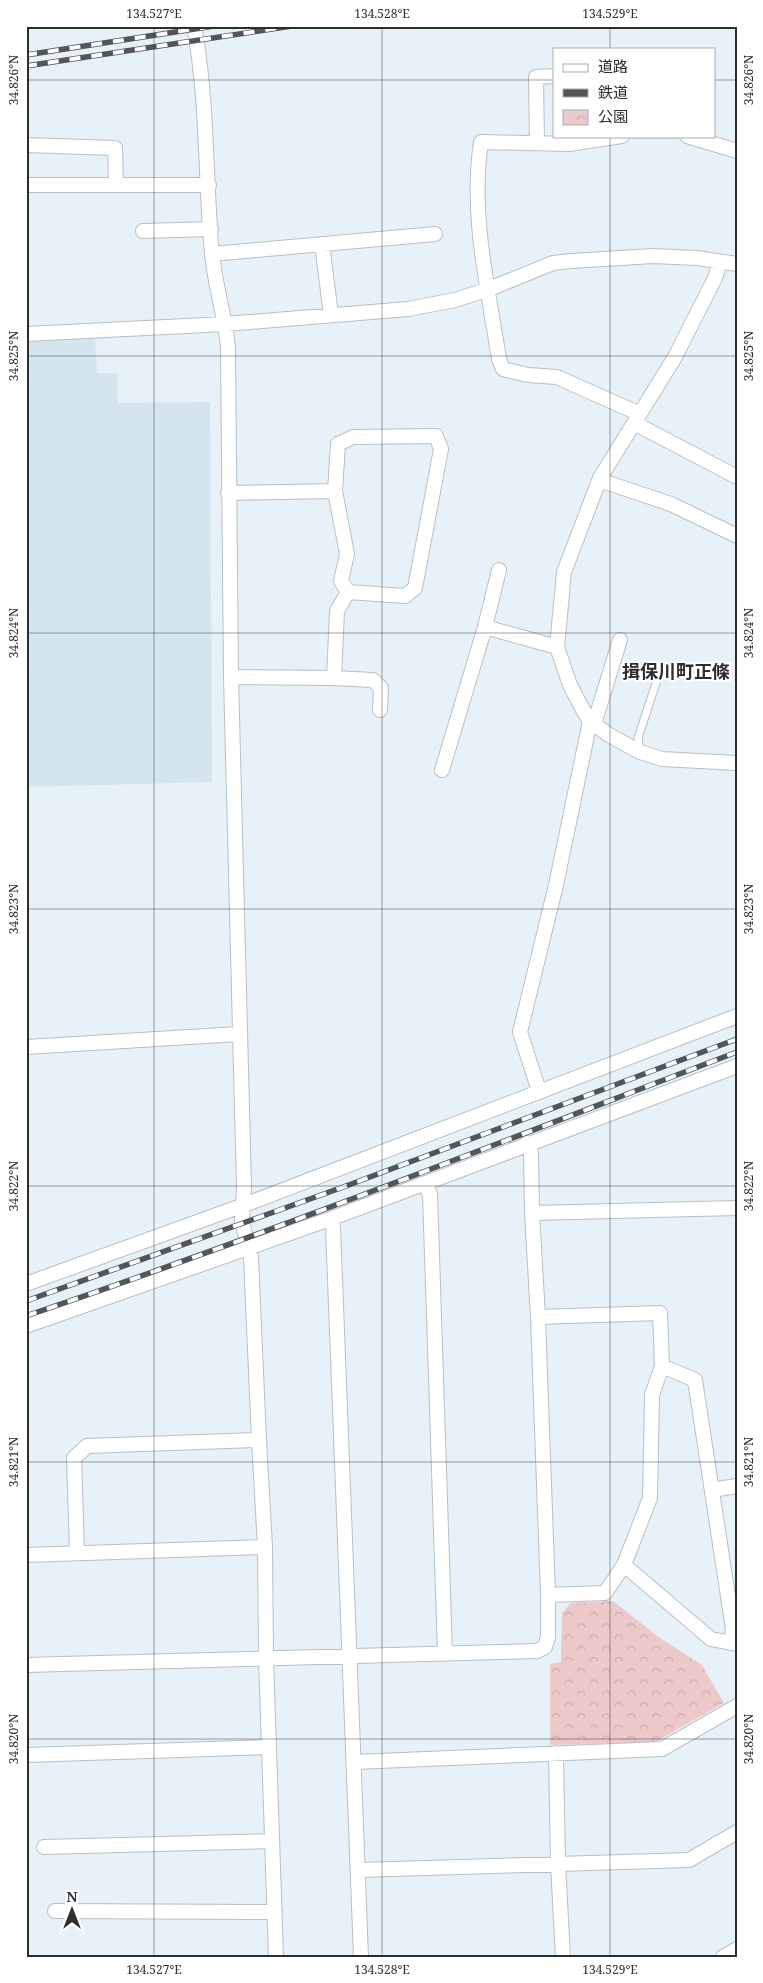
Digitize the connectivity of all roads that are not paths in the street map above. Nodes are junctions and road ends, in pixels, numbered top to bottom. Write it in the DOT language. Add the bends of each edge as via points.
graph roads {
  1 [pos="194,26"];
  2 [pos="553,76"];
  3 [pos="608,138"];
  4 [pos="694,138"];
  5 [pos="537,143"];
  6 [pos="26,145"];
  7 [pos="737,151"];
  8 [pos="26,185"];
  9 [pos="116,185"];
  10 [pos="209,185"];
  11 [pos="211,229"];
  12 [pos="143,231"];
  13 [pos="435,234"];
  14 [pos="322,244"];
  15 [pos="212,254"];
  16 [pos="720,262"];
  17 [pos="737,263"];
  18 [pos="489,289"];
  19 [pos="331,316"];
  20 [pos="226,324"];
  21 [pos="26,334"];
  22 [pos="637,419"];
  23 [pos="737,477"];
  24 [pos="600,478"];
  25 [pos="335,491"];
  26 [pos="228,493"];
  27 [pos="737,536"];
  28 [pos="499,570"];
  29 [pos="348,592"];
  30 [pos="485,627"];
  31 [pos="620,640"];
  32 [pos="557,647"];
  33 [pos="659,674"];
  34 [pos="231,677"];
  35 [pos="334,678"];
  36 [pos="380,710"];
  37 [pos="592,723"];
  38 [pos="640,752"];
  39 [pos="737,763"];
  40 [pos="442,770"];
  41 [pos="737,1016"];
  42 [pos="239,1034"];
  43 [pos="26,1046"];
  44 [pos="737,1066"];
  45 [pos="539,1091"];
  46 [pos="528,1143"];
  47 [pos="425,1184"];
  48 [pos="244,1205"];
  49 [pos="737,1208"];
  50 [pos="532,1212"];
  51 [pos="330,1219"];
  52 [pos="250,1248"];
  53 [pos="26,1284"];
  54 [pos="538,1317"];
  55 [pos="26,1326"];
  56 [pos="662,1366"];
  57 [pos="259,1440"];
  58 [pos="737,1486"];
  59 [pos="712,1490"];
  60 [pos="265,1547"];
  61 [pos="77,1553"];
  62 [pos="26,1555"];
  63 [pos="624,1565"];
  64 [pos="548,1595"];
  65 [pos="734,1644"];
  66 [pos="445,1652"];
  67 [pos="350,1656"];
  68 [pos="266,1658"];
  69 [pos="26,1665"];
  70 [pos="737,1706"];
  71 [pos="268,1747"];
  72 [pos="556,1753"];
  73 [pos="26,1756"];
  74 [pos="355,1762"];
  75 [pos="737,1832"];
  76 [pos="272,1841"];
  77 [pos="44,1848"];
  78 [pos="558,1864"];
  79 [pos="359,1870"];
  80 [pos="55,1911"];
  81 [pos="275,1912"];
  82 [pos="737,1949"];
  83 [pos="276,1957"];
  84 [pos="361,1957"];
  85 [pos="563,1957"];
  86 [pos="723,1957"];
  1 -- 10 [label="street" via="200,60"];
  2 -- 5 [label="street" via="536,76"];
  3 -- 5 [label="street" via="568,144"];
  4 -- 7 [label="street"];
  5 -- 18 [label="street" via="481,142 477,168 479,234"];
  6 -- 9 [label="street" via="115,148"];
  8 -- 9 [label="street"];
  9 -- 10 [label="street"];
  10 -- 11 [label="street"];
  11 -- 12 [label="street"];
  11 -- 15 [label="street"];
  13 -- 14 [label="street"];
  14 -- 15 [label="street"];
  14 -- 19 [label="street"];
  15 -- 20 [label="street"];
  16 -- 17 [label="street"];
  16 -- 18 [label="street" via="653,256 570,261 554,263"];
  16 -- 22 [label="street" via="676,357"];
  18 -- 19 [label="street" via="455,300 408,309"];
  18 -- 22 [label="street" via="503,369 528,376 557,377"];
  19 -- 20 [label="street"];
  20 -- 21 [label="street"];
  20 -- 26 [label="street"];
  22 -- 23 [label="street"];
  22 -- 24 [label="street"];
  24 -- 27 [label="street" via="671,504"];
  24 -- 32 [label="street" via="564,572"];
  25 -- 26 [label="street"];
  25 -- 29 [label="street" via="347,554 341,581"];
  25 -- 29 [label="street" via="338,444 353,437 436,436 442,449 416,588 404,596"];
  26 -- 34 [label="street"];
  28 -- 30 [label="street"];
  29 -- 35 [label="street" via="338,611"];
  30 -- 32 [label="street"];
  30 -- 40 [label="street"];
  31 -- 37 [label="street"];
  32 -- 37 [label="street" via="570,686"];
  33 -- 38 [label="lane" via="638,738"];
  34 -- 35 [label="street"];
  34 -- 42 [label="street"];
  35 -- 36 [label="street" via="373,680 381,688"];
  37 -- 38 [label="street"];
  37 -- 45 [label="street" via="520,1032"];
  38 -- 39 [label="street" via="662,759"];
  41 -- 45 [label="street"];
  42 -- 43 [label="street"];
  42 -- 48 [label="street"];
  44 -- 46 [label="street"];
  45 -- 48 [label="street"];
  46 -- 47 [label="street"];
  46 -- 50 [label="street"];
  47 -- 51 [label="street"];
  47 -- 66 [label="street" via="430,1194"];
  48 -- 52 [label="street" via="242,1221"];
  48 -- 53 [label="street"];
  49 -- 50 [label="street"];
  50 -- 54 [label="street"];
  51 -- 52 [label="street"];
  51 -- 67 [label="street" via="333,1227"];
  52 -- 55 [label="street"];
  52 -- 57 [label="street"];
  54 -- 56 [label="street" via="660,1313"];
  54 -- 64 [label="street"];
  56 -- 59 [label="street" via="695,1380"];
  56 -- 63 [label="street" via="652,1395 650,1498"];
  57 -- 60 [label="street"];
  57 -- 61 [label="street" via="87,1446 74,1458"];
  58 -- 59 [label="street"];
  59 -- 65 [label="street"];
  60 -- 61 [label="street"];
  60 -- 68 [label="street"];
  61 -- 62 [label="street"];
  63 -- 64 [label="street" via="605,1593"];
  63 -- 65 [label="street" via="712,1639"];
  64 -- 66 [label="street" via="545,1647 537,1651"];
  66 -- 67 [label="street"];
  67 -- 68 [label="street"];
  67 -- 74 [label="street"];
  68 -- 69 [label="street"];
  68 -- 71 [label="street"];
  70 -- 72 [label="street" via="662,1749"];
  71 -- 73 [label="street"];
  71 -- 76 [label="street"];
  72 -- 74 [label="street"];
  72 -- 78 [label="street"];
  74 -- 79 [label="street"];
  75 -- 78 [label="street" via="689,1860"];
  76 -- 77 [label="street"];
  76 -- 81 [label="street"];
  78 -- 79 [label="street"];
  78 -- 85 [label="street"];
  79 -- 84 [label="street"];
  80 -- 81 [label="street"];
  81 -- 83 [label="street"];
  82 -- 86 [label="street"];
}
